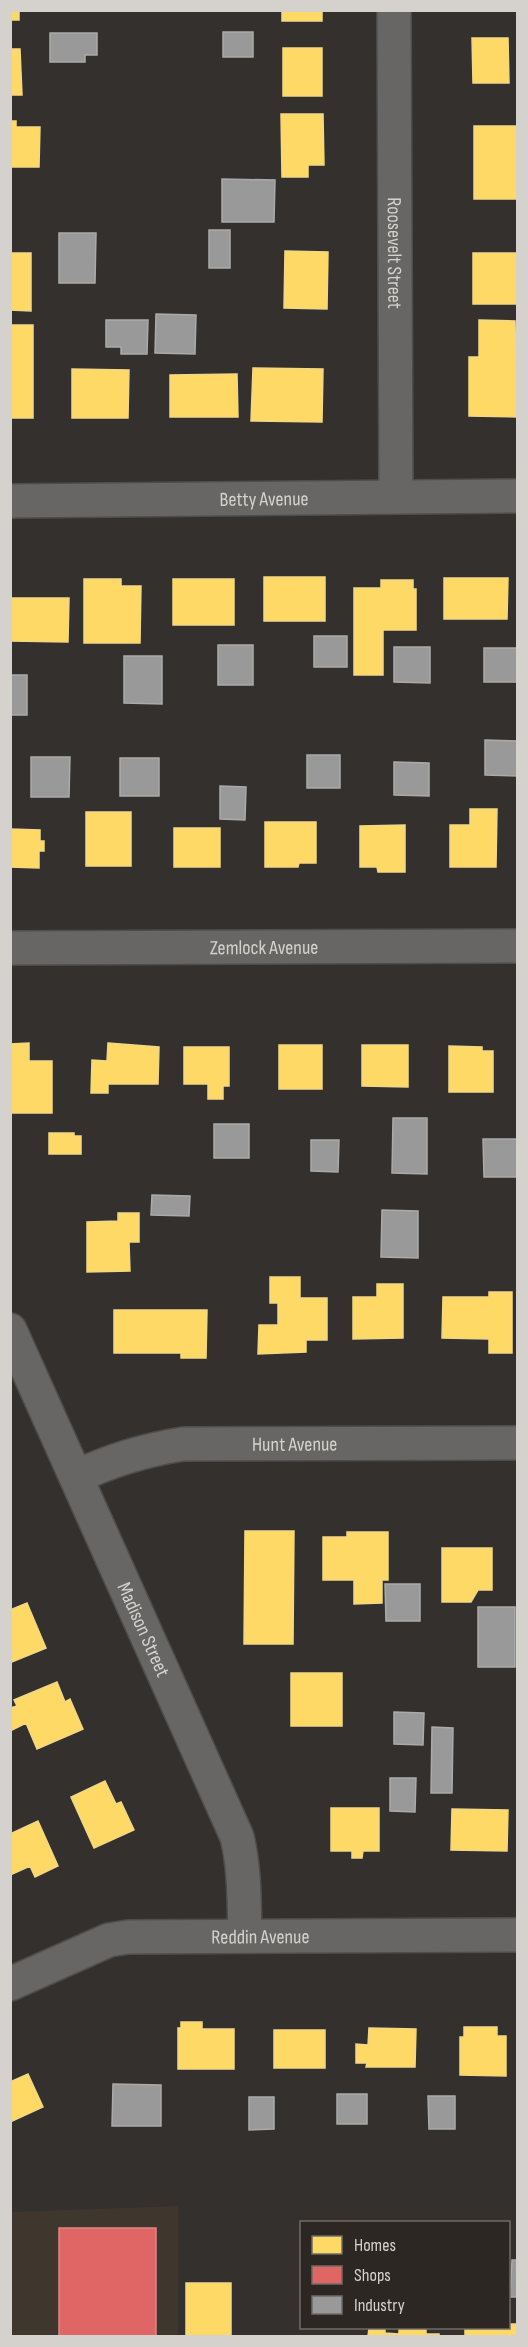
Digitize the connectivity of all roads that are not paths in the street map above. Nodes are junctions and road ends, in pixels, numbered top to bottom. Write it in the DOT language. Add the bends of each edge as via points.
graph roads {
  1 [pos="394,10"];
  2 [pos="396,496"];
  3 [pos="518,496"];
  4 [pos="10,501"];
  5 [pos="518,946"];
  6 [pos="10,948"];
  7 [pos="10,1330"];
  8 [pos="518,1443"];
  9 [pos="76,1477"];
  10 [pos="518,1935"];
  11 [pos="245,1936"];
  12 [pos="10,1984"];
  1 -- 2 [label="street, Roosevelt Street"];
  2 -- 3 [label="street, Betty Avenue"];
  2 -- 4 [label="street, Betty Avenue"];
  5 -- 6 [label="street, Zemlock Avenue"];
  7 -- 9 [label="street, Madison Street"];
  8 -- 9 [label="street, Hunt Avenue" via="183,1444 147,1449"];
  9 -- 11 [label="street, Madison Street" via="237,1837 244,1881"];
  10 -- 11 [label="street, Reddin Avenue"];
  11 -- 12 [label="street, Reddin Avenue" via="109,1940"];
}
